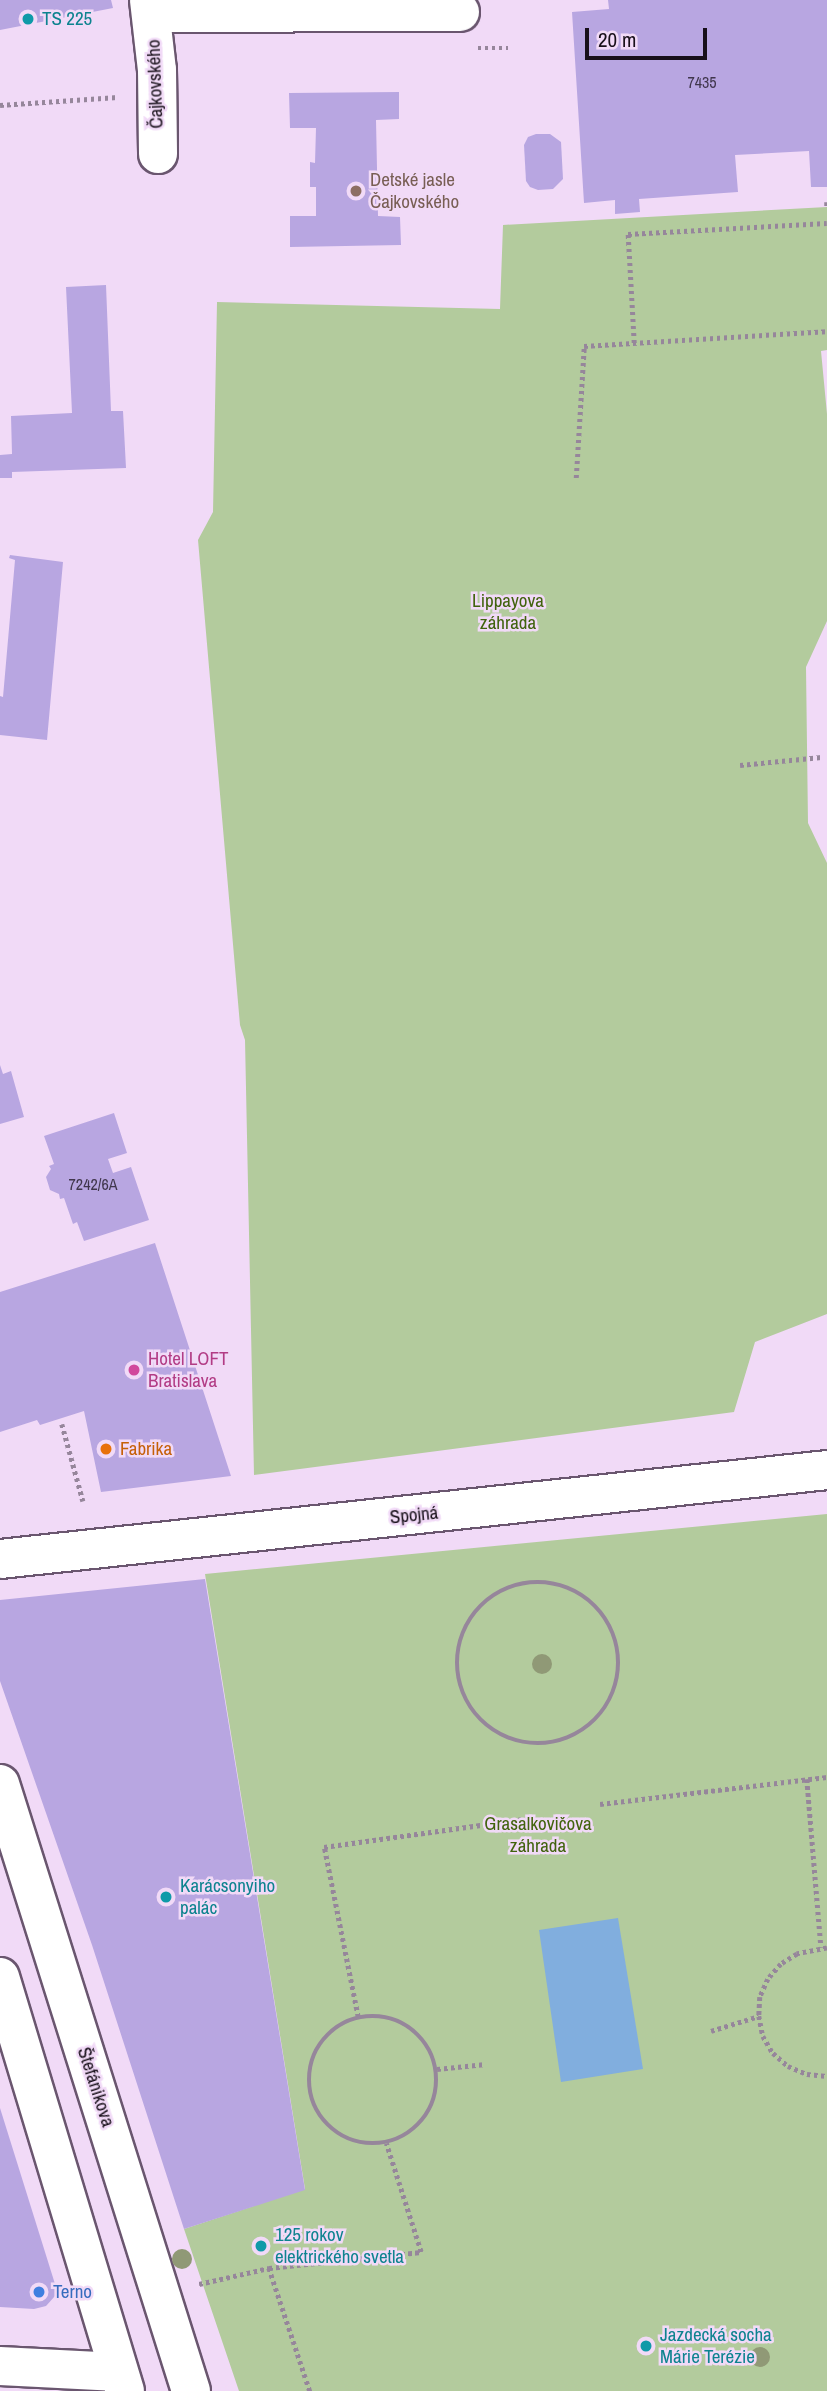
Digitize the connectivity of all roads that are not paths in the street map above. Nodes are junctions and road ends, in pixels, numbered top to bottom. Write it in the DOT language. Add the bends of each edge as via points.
graph roads {
  1 [pos="151,7"];
  2 [pos="460,12"];
  3 [pos="158,154"];
  4 [pos="827,1470"];
  5 [pos="0,1559"];
  6 [pos="0,1784"];
  7 [pos="0,1977"];
  8 [pos="0,2366"];
  9 [pos="122,2381"];
  10 [pos="191,2391"];
  1 -- 2 [label="street, Čajkovského"];
  1 -- 3 [label="street, Čajkovského"];
  4 -- 5 [label="street, Spojná"];
  6 -- 10 [label="street, Štefánikova"];
  7 -- 9 [label="street"];
  8 -- 9 [label="street"];
}
